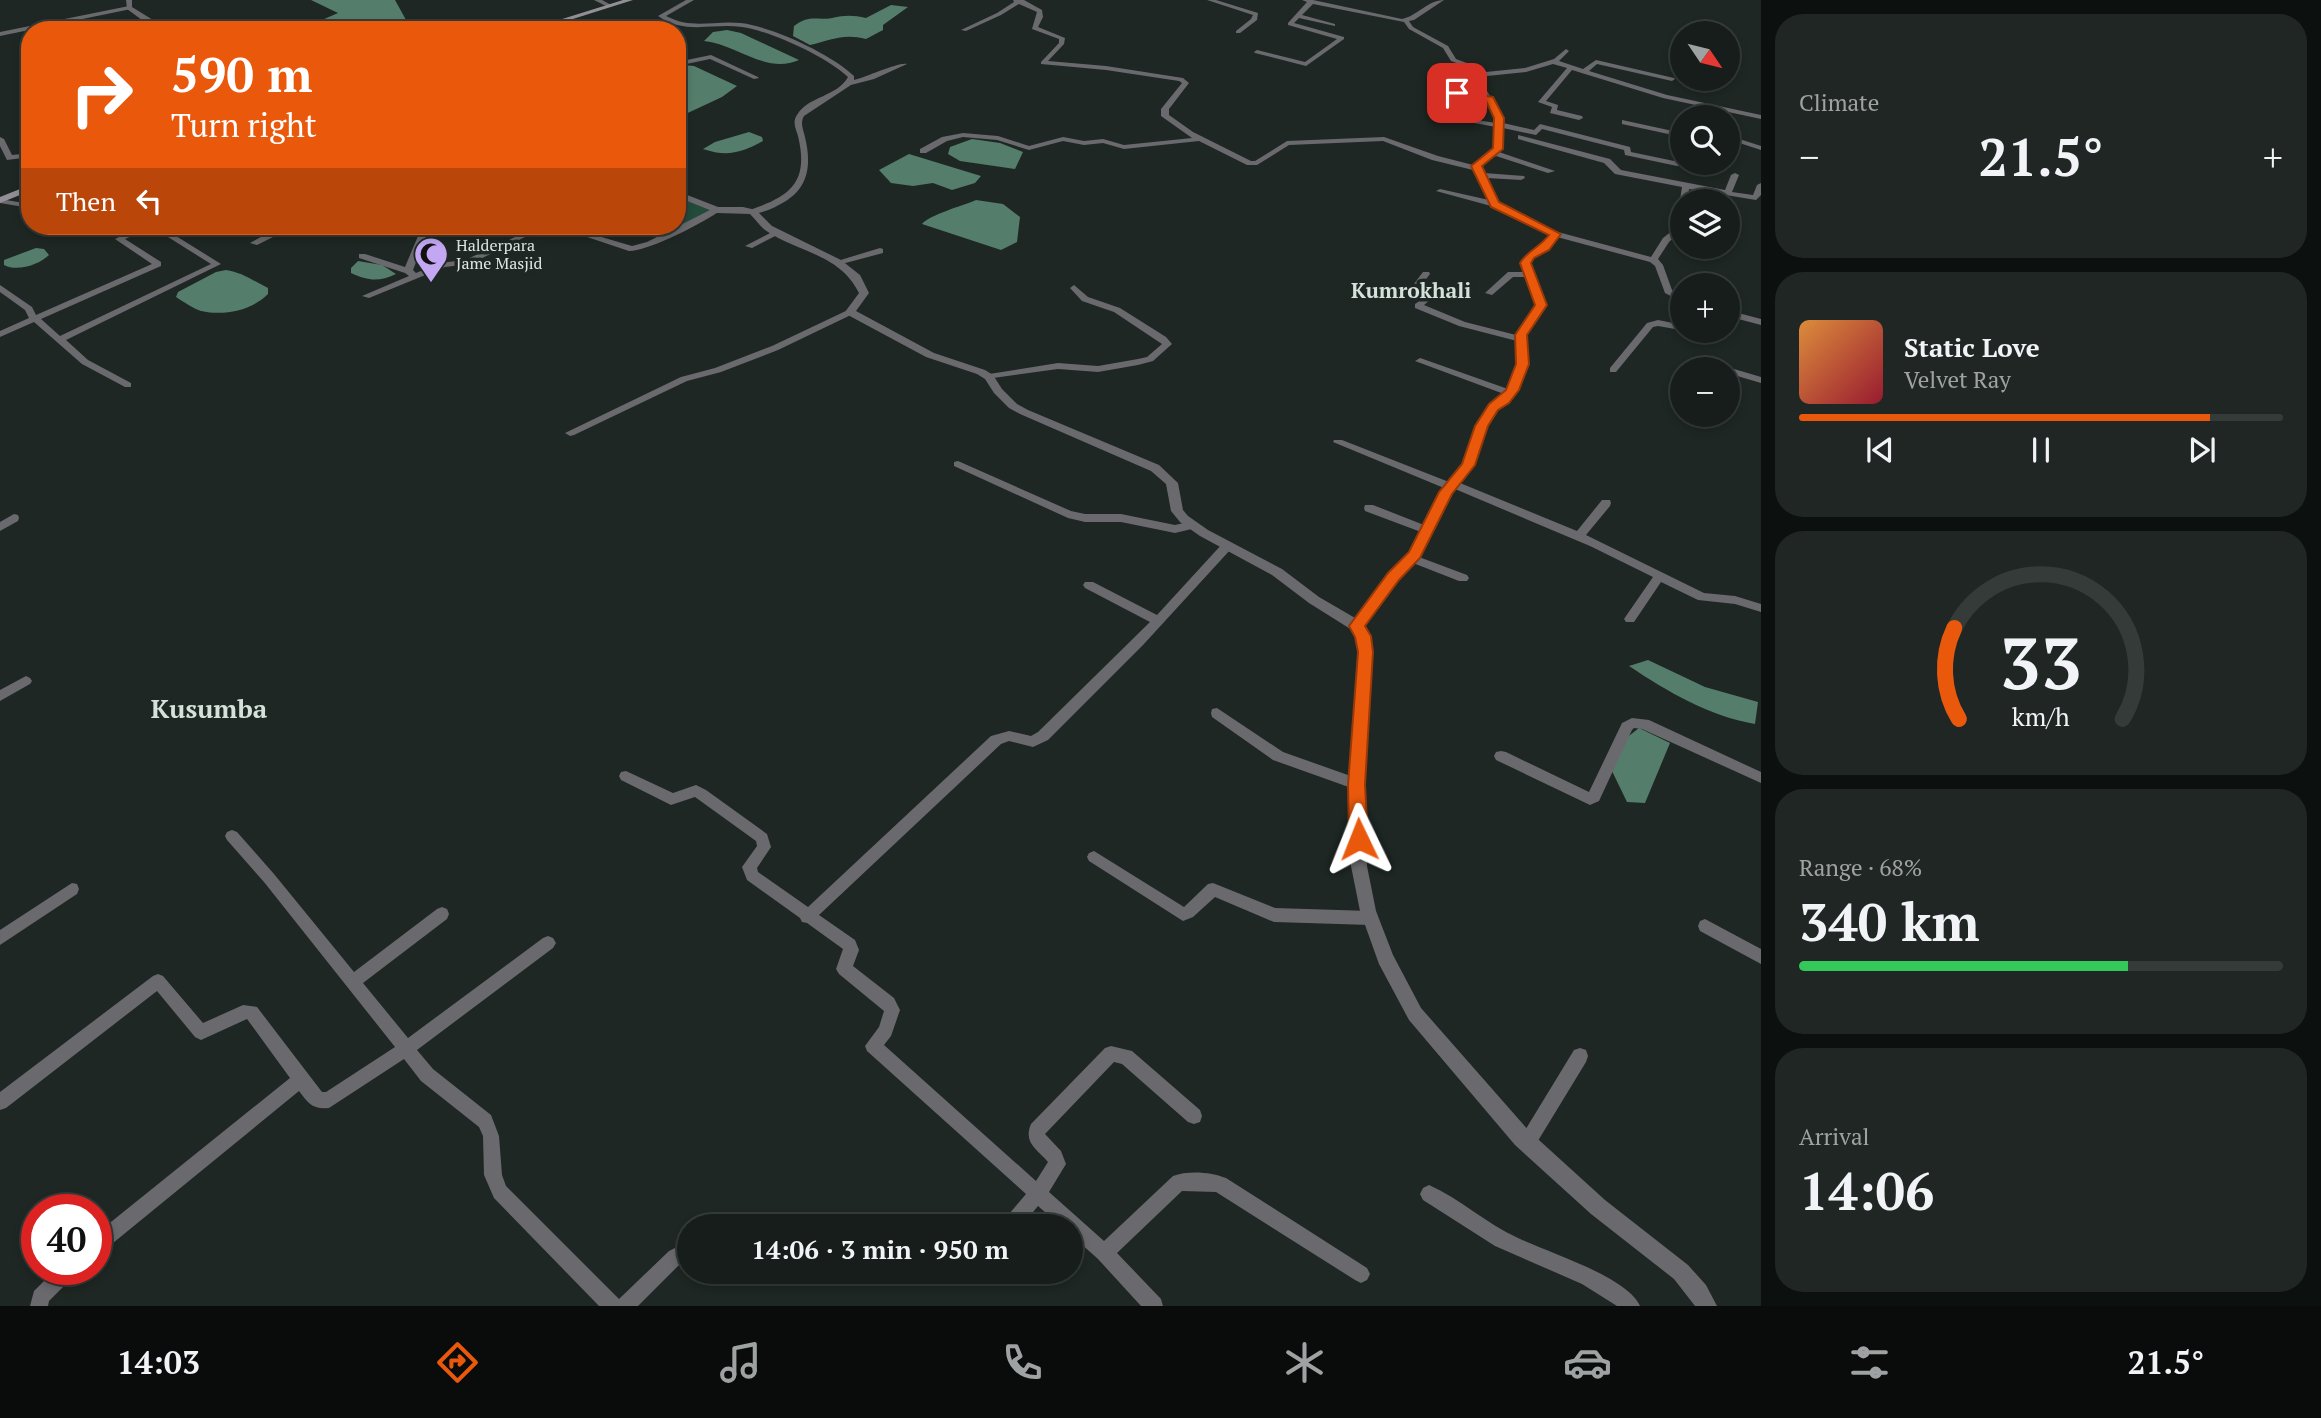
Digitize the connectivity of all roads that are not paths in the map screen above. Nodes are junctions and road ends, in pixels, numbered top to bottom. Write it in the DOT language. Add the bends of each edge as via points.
graph roads {
  1 [pos="597,0"];
  2 [pos="631,0"];
  3 [pos="691,0"];
  4 [pos="1019,0"];
  5 [pos="1210,0"];
  6 [pos="1441,0"];
  7 [pos="1308,1"];
  8 [pos="129,4"];
  9 [pos="610,6"];
  10 [pos="1297,16"];
  11 [pos="56,21"];
  12 [pos="149,21"];
  13 [pos="560,21"];
  14 [pos="671,21"];
  15 [pos="1406,21"];
  16 [pos="1333,24"];
  17 [pos="686,27"];
  18 [pos="21,29"];
  19 [pos="964,30"];
  20 [pos="1238,32"];
  21 [pos="0,34"];
  22 [pos="1566,51"];
  23 [pos="1257,52"];
  24 [pos="1555,61"];
  25 [pos="686,62"];
  26 [pos="904,64"];
  27 [pos="1570,68"];
  28 [pos="1585,71"];
  29 [pos="1484,74"];
  30 [pos="1442,77"];
  31 [pos="756,78"];
  32 [pos="1670,79"];
  33 [pos="851,83"];
  34 [pos="1483,87"];
  35 [pos="1444,91"];
  36 [pos="1490,99"];
  37 [pos="1761,117"];
  38 [pos="1451,118"];
  39 [pos="1579,118"];
  40 [pos="1625,122"];
  41 [pos="1500,128"];
  42 [pos="1670,132"];
  43 [pos="1614,134"];
  44 [pos="0,139"];
  45 [pos="1200,139"];
  46 [pos="1740,141"];
  47 [pos="1606,144"];
  48 [pos="1761,148"];
  49 [pos="923,150"];
  50 [pos="1495,153"];
  51 [pos="21,156"];
  52 [pos="1670,162"];
  53 [pos="1551,170"];
  54 [pos="1478,171"];
  55 [pos="1735,175"];
  56 [pos="1521,178"];
  57 [pos="1761,185"];
  58 [pos="1686,186"];
  59 [pos="1686,189"];
  60 [pos="1707,189"];
  61 [pos="1729,189"];
  62 [pos="1440,191"];
  63 [pos="21,192"];
  64 [pos="1740,195"];
  65 [pos="686,198"];
  66 [pos="0,200"];
  67 [pos="21,202"];
  68 [pos="17,203"];
  69 [pos="21,204"];
  70 [pos="1494,204"];
  71 [pos="717,210"];
  72 [pos="753,212"];
  73 [pos="686,225"];
  74 [pos="779,232"];
  75 [pos="1555,234"];
  76 [pos="128,235"];
  77 [pos="170,235"];
  78 [pos="270,235"];
  79 [pos="423,235"];
  80 [pos="527,235"];
  81 [pos="588,235"];
  82 [pos="666,235"];
  83 [pos="1670,236"];
  84 [pos="254,243"];
  85 [pos="749,246"];
  86 [pos="880,251"];
  87 [pos="362,256"];
  88 [pos="1653,260"];
  89 [pos="838,262"];
  90 [pos="411,274"];
  91 [pos="1426,274"];
  92 [pos="1528,275"];
  93 [pos="0,288"];
  94 [pos="1074,288"];
  95 [pos="1670,292"];
  96 [pos="1489,293"];
  97 [pos="366,296"];
  98 [pos="850,312"];
  99 [pos="1740,316"];
  100 [pos="36,319"];
  101 [pos="1761,322"];
  102 [pos="1670,325"];
  103 [pos="0,334"];
  104 [pos="1521,339"];
  105 [pos="59,340"];
  106 [pos="1420,361"];
  107 [pos="1613,370"];
  108 [pos="1740,374"];
  109 [pos="989,377"];
  110 [pos="1761,380"];
  111 [pos="128,385"];
  112 [pos="1510,393"];
  113 [pos="570,433"];
  114 [pos="1338,442"];
  115 [pos="958,464"];
  116 [pos="1452,486"];
  117 [pos="1606,503"];
  118 [pos="1369,508"];
  119 [pos="14,519"];
  120 [pos="1192,525"];
  121 [pos="0,527"];
  122 [pos="1427,530"];
  123 [pos="1578,537"];
  124 [pos="1227,546"];
  125 [pos="1411,558"];
  126 [pos="1660,575"];
  127 [pos="1463,578"];
  128 [pos="1089,585"];
  129 [pos="1761,608"];
  130 [pos="1630,619"];
  131 [pos="1158,621"];
  132 [pos="1357,626"];
  133 [pos="26,681"];
  134 [pos="0,696"];
  135 [pos="1217,713"];
  136 [pos="1501,756"];
  137 [pos="626,776"];
  138 [pos="1761,778"];
  139 [pos="1357,785"];
  140 [pos="232,836"];
  141 [pos="1094,857"];
  142 [pos="72,889"];
  143 [pos="442,914"];
  144 [pos="807,917"];
  145 [pos="1370,918"];
  146 [pos="1705,926"];
  147 [pos="0,937"];
  148 [pos="548,943"];
  149 [pos="1761,957"];
  150 [pos="352,982"];
  151 [pos="407,1049"];
  152 [pos="1580,1056"];
  153 [pos="301,1079"];
  154 [pos="0,1102"];
  155 [pos="1194,1116"];
  156 [pos="1527,1143"];
  157 [pos="1038,1193"];
  158 [pos="1429,1194"];
  159 [pos="1020,1214"];
  160 [pos="112,1233"];
  161 [pos="1104,1253"];
  162 [pos="675,1257"];
  163 [pos="1362,1275"];
  164 [pos="52,1285"];
  165 [pos="39,1306"];
  166 [pos="612,1306"];
  167 [pos="625,1306"];
  168 [pos="1154,1306"];
  169 [pos="1631,1306"];
  170 [pos="1706,1306"];
  1 -- 9 [label="street"];
  2 -- 9 [label="main road"];
  3 -- 14 [label="street" via="661,16"];
  4 -- 19 [label="street"];
  4 -- 45 [label="street" via="1040,11 1033,25 1037,30 1062,38 1043,63 1181,79 1186,83 1165,116"];
  5 -- 20 [label="street" via="1256,14"];
  6 -- 15 [label="street"];
  7 -- 10 [label="street"];
  7 -- 15 [label="street"];
  8 -- 11 [label="street"];
  8 -- 12 [label="street"];
  9 -- 13 [label="main road"];
  10 -- 16 [label="street"];
  10 -- 23 [label="street" via="1290,24 1342,38 1310,64"];
  15 -- 29 [label="street" via="1446,47 1453,60"];
  17 -- 33 [label="street" via="741,25 765,31 837,64 850,73"];
  18 -- 21 [label="street"];
  22 -- 24 [label="street"];
  24 -- 27 [label="street"];
  24 -- 29 [label="street" via="1526,70"];
  25 -- 31 [label="street" via="711,57"];
  26 -- 33 [label="street"];
  27 -- 28 [label="street"];
  27 -- 39 [label="street" via="1542,102 1556,106 1553,111"];
  28 -- 32 [label="street" via="1595,62"];
  28 -- 37 [label="street" via="1665,97"];
  29 -- 34 [label="street"];
  30 -- 34 [label="street"];
  33 -- 72 [label="street" via="798,116 804,180 786,200"];
  34 -- 36 [label="street"];
  35 -- 36 [label="street"];
  36 -- 41 [label="street"];
  38 -- 41 [label="street"];
  40 -- 42 [label="street"];
  41 -- 47 [label="street" via="1536,133 1540,126"];
  41 -- 50 [label="street"];
  41 -- 58 [label="street" via="1607,161 1618,172"];
  43 -- 47 [label="street"];
  44 -- 51 [label="street" via="10,158"];
  45 -- 49 [label="street" via="1124,146 1063,139 1029,148 998,138 963,135"];
  45 -- 54 [label="street" via="1254,163 1287,143 1384,139"];
  46 -- 48 [label="street"];
  47 -- 52 [label="street"];
  50 -- 53 [label="street"];
  50 -- 54 [label="street" via="1478,163"];
  54 -- 56 [label="street"];
  54 -- 70 [label="street"];
  55 -- 61 [label="street"];
  57 -- 64 [label="street" via="1756,198"];
  58 -- 59 [label="street"];
  58 -- 60 [label="street"];
  62 -- 70 [label="street"];
  63 -- 66 [label="main road"];
  65 -- 71 [label="street"];
  66 -- 68 [label="street"];
  67 -- 68 [label="street"];
  68 -- 69 [label="street"];
  70 -- 75 [label="street"];
  71 -- 72 [label="street"];
  71 -- 73 [label="street"];
  72 -- 74 [label="street"];
  74 -- 85 [label="street"];
  74 -- 89 [label="street"];
  75 -- 88 [label="street"];
  75 -- 92 [label="street" via="1543,250 1526,259"];
  76 -- 100 [label="street" via="119,239 158,264"];
  77 -- 105 [label="street" via="217,264"];
  78 -- 84 [label="street"];
  79 -- 90 [label="street"];
  80 -- 90 [label="street" via="467,262"];
  81 -- 82 [label="street" via="623,248 640,248"];
  83 -- 88 [label="street"];
  86 -- 89 [label="street"];
  87 -- 90 [label="street"];
  88 -- 95 [label="street" via="1660,265"];
  89 -- 98 [label="street" via="856,277 864,293"];
  90 -- 97 [label="street"];
  91 -- 104 [label="street" via="1411,293 1427,299 1418,306 1462,324"];
  92 -- 96 [label="street" via="1511,274"];
  92 -- 104 [label="street" via="1541,305"];
  93 -- 100 [label="street"];
  94 -- 109 [label="street" via="1086,299 1122,312 1167,344 1139,362 1098,369 1067,365"];
  98 -- 109 [label="street" via="920,350"];
  98 -- 113 [label="street" via="775,348 684,379"];
  99 -- 101 [label="street"];
  100 -- 103 [label="street"];
  100 -- 105 [label="street"];
  102 -- 107 [label="street" via="1650,324"];
  104 -- 112 [label="street" via="1522,364"];
  105 -- 111 [label="street" via="85,362"];
  106 -- 112 [label="street"];
  108 -- 110 [label="street"];
  109 -- 120 [label="street" via="1018,410 1166,475 1175,492 1177,511"];
  112 -- 116 [label="street" via="1493,407 1469,465"];
  114 -- 116 [label="street"];
  115 -- 120 [label="street" via="1068,514 1175,529"];
  116 -- 122 [label="street"];
  116 -- 123 [label="street"];
  117 -- 123 [label="street"];
  118 -- 122 [label="street"];
  119 -- 121 [label="street"];
  120 -- 124 [label="street"];
  122 -- 125 [label="street"];
  123 -- 126 [label="street"];
  124 -- 131 [label="street"];
  124 -- 132 [label="street" via="1277,572"];
  125 -- 127 [label="street"];
  125 -- 132 [label="street"];
  126 -- 129 [label="street" via="1702,597"];
  126 -- 130 [label="street"];
  128 -- 131 [label="street"];
  131 -- 144 [label="street" via="1043,736 1033,742 1010,734 996,740"];
  132 -- 139 [label="street" via="1363,636 1366,680"];
  133 -- 134 [label="street"];
  135 -- 139 [label="street" via="1278,756"];
  136 -- 138 [label="street" via="1590,799 1632,723 1661,731"];
  137 -- 144 [label="street" via="671,799 696,791 762,838 764,847 749,872"];
  139 -- 145 [label="street" via="1359,866"];
  140 -- 150 [label="street"];
  141 -- 145 [label="street" via="1182,914 1213,889 1273,915"];
  142 -- 147 [label="street"];
  143 -- 150 [label="street"];
  144 -- 157 [label="street" via="850,945 844,969 892,1010 885,1031 873,1046"];
  145 -- 156 [label="street" via="1415,1014"];
  146 -- 149 [label="street"];
  148 -- 151 [label="street"];
  150 -- 151 [label="street"];
  151 -- 153 [label="street" via="329,1100 319,1101"];
  151 -- 166 [label="street" via="427,1075 485,1121 491,1136 493,1175 505,1199"];
  152 -- 156 [label="street"];
  153 -- 154 [label="street" via="251,1012 201,1032 158,981"];
  153 -- 160 [label="street"];
  155 -- 157 [label="street" via="1126,1056 1111,1054 1037,1130 1036,1136 1057,1164"];
  156 -- 170 [label="street" via="1681,1272"];
  157 -- 159 [label="street"];
  157 -- 161 [label="street"];
  158 -- 169 [label="street" via="1508,1243 1600,1283"];
  161 -- 163 [label="street" via="1179,1182 1213,1182"];
  161 -- 168 [label="street"];
  162 -- 167 [label="street"];
  164 -- 165 [label="street" via="40,1297"];
}
